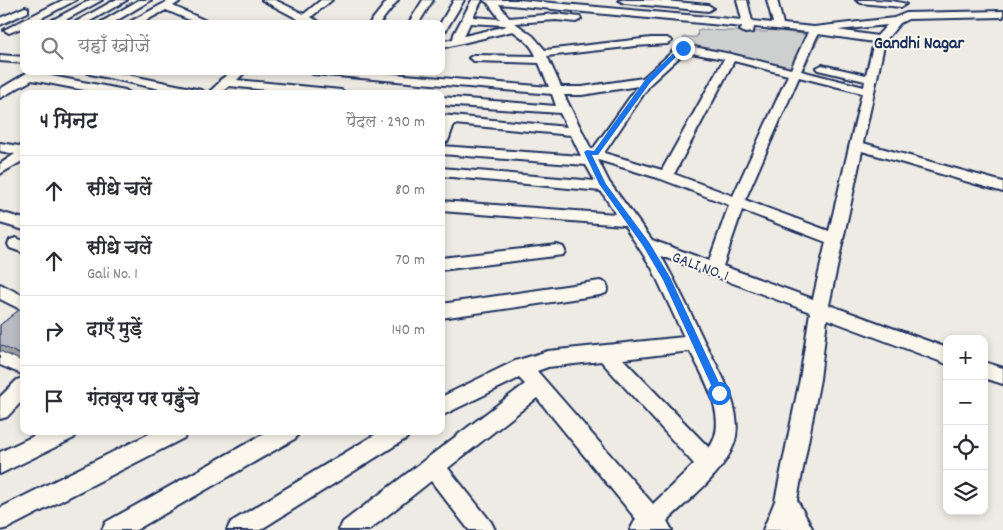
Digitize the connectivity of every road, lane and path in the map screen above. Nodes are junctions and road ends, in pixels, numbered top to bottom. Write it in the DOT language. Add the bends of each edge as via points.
graph roads {
  1 [pos="71,0"];
  2 [pos="97,0"];
  3 [pos="122,0"];
  4 [pos="146,0"];
  5 [pos="177,0"];
  6 [pos="267,0"];
  7 [pos="327,0"];
  8 [pos="393,0"];
  9 [pos="428,0"];
  10 [pos="459,0"];
  11 [pos="477,0"];
  12 [pos="490,0"];
  13 [pos="624,0"];
  14 [pos="742,0"];
  15 [pos="772,0"];
  16 [pos="861,0"];
  17 [pos="567,4"];
  18 [pos="708,4"];
  19 [pos="166,6"];
  20 [pos="31,7"];
  21 [pos="900,10"];
  22 [pos="1003,14"];
  23 [pos="188,15"];
  24 [pos="556,18"];
  25 [pos="25,20"];
  26 [pos="58,20"];
  27 [pos="85,20"];
  28 [pos="111,20"];
  29 [pos="139,20"];
  30 [pos="179,20"];
  31 [pos="199,20"];
  32 [pos="299,20"];
  33 [pos="302,20"];
  34 [pos="377,20"];
  35 [pos="416,20"];
  36 [pos="466,20"];
  37 [pos="710,21"];
  38 [pos="0,22"];
  39 [pos="20,22"];
  40 [pos="445,23"];
  41 [pos="509,24"];
  42 [pos="749,25"];
  43 [pos="779,28"];
  44 [pos="5,29"];
  45 [pos="814,30"];
  46 [pos="20,31"];
  47 [pos="880,40"];
  48 [pos="458,41"];
  49 [pos="667,41"];
  50 [pos="445,45"];
  51 [pos="542,56"];
  52 [pos="731,57"];
  53 [pos="0,58"];
  54 [pos="474,58"];
  55 [pos="20,60"];
  56 [pos="810,65"];
  57 [pos="796,73"];
  58 [pos="33,75"];
  59 [pos="40,75"];
  60 [pos="109,75"];
  61 [pos="233,75"];
  62 [pos="362,75"];
  63 [pos="224,82"];
  64 [pos="648,82"];
  65 [pos="868,85"];
  66 [pos="107,90"];
  67 [pos="182,90"];
  68 [pos="217,90"];
  69 [pos="302,90"];
  70 [pos="558,91"];
  71 [pos="0,94"];
  72 [pos="445,101"];
  73 [pos="564,110"];
  74 [pos="445,119"];
  75 [pos="576,132"];
  76 [pos="855,145"];
  77 [pos="0,147"];
  78 [pos="445,150"];
  79 [pos="20,151"];
  80 [pos="20,154"];
  81 [pos="592,156"];
  82 [pos="0,170"];
  83 [pos="445,172"];
  84 [pos="666,176"];
  85 [pos="605,187"];
  86 [pos="1003,187"];
  87 [pos="737,203"];
  88 [pos="445,206"];
  89 [pos="0,217"];
  90 [pos="628,220"];
  91 [pos="20,224"];
  92 [pos="834,239"];
  93 [pos="646,244"];
  94 [pos="557,251"];
  95 [pos="445,264"];
  96 [pos="714,269"];
  97 [pos="600,288"];
  98 [pos="0,291"];
  99 [pos="20,302"];
  100 [pos="445,310"];
  101 [pos="818,319"];
  102 [pos="696,343"];
  103 [pos="604,352"];
  104 [pos="943,355"];
  105 [pos="0,356"];
  106 [pos="20,364"];
  107 [pos="522,367"];
  108 [pos="988,371"];
  109 [pos="1003,376"];
  110 [pos="539,385"];
  111 [pos="20,390"];
  112 [pos="445,405"];
  113 [pos="0,410"];
  114 [pos="59,435"];
  115 [pos="169,435"];
  116 [pos="282,435"];
  117 [pos="394,435"];
  118 [pos="725,439"];
  119 [pos="0,463"];
  120 [pos="709,464"];
  121 [pos="434,467"];
  122 [pos="786,501"];
  123 [pos="0,520"];
  124 [pos="124,527"];
  125 [pos="651,527"];
  126 [pos="240,530"];
  127 [pos="351,530"];
  128 [pos="482,530"];
  129 [pos="775,530"];
  130 [pos="801,530"];
  1 -- 25 [label="street"];
  2 -- 26 [label="street"];
  3 -- 27 [label="street"];
  4 -- 28 [label="street"];
  5 -- 19 [label="street"];
  6 -- 32 [label="street"];
  7 -- 33 [label="street"];
  8 -- 34 [label="street"];
  9 -- 35 [label="street"];
  10 -- 40 [label="street"];
  11 -- 36 [label="street"];
  12 -- 17 [label="street"];
  12 -- 41 [label="street"];
  13 -- 18 [label="street"];
  14 -- 42 [label="street"];
  15 -- 43 [label="street"];
  16 -- 21 [label="street"];
  17 -- 24 [label="street"];
  17 -- 37 [label="street"];
  18 -- 37 [label="street"];
  19 -- 23 [label="street"];
  19 -- 29 [label="street"];
  20 -- 38 [label="street"];
  21 -- 22 [label="street"];
  21 -- 45 [label="street"];
  21 -- 47 [label="street"];
  23 -- 30 [label="street"];
  23 -- 31 [label="street"];
  24 -- 41 [label="street"];
  24 -- 42 [label="street" via="729,30 749,30"];
  36 -- 41 [label="street"];
  36 -- 48 [label="street"];
  37 -- 42 [label="street"];
  39 -- 44 [label="street"];
  41 -- 48 [label="street"];
  41 -- 51 [label="street" via="535,43"];
  42 -- 43 [label="street"];
  43 -- 45 [label="street"];
  44 -- 46 [label="street"];
  45 -- 47 [label="street"];
  45 -- 57 [label="street"];
  47 -- 65 [label="street"];
  48 -- 50 [label="street"];
  49 -- 51 [label="street" via="627,42"];
  51 -- 54 [label="street" via="510,60"];
  51 -- 70 [label="street"];
  52 -- 57 [label="street"];
  52 -- 64 [label="street" via="683,48"];
  52 -- 84 [label="street"];
  53 -- 55 [label="street"];
  56 -- 65 [label="street"];
  57 -- 65 [label="street"];
  57 -- 87 [label="street"];
  58 -- 71 [label="street"];
  59 -- 66 [label="street"];
  60 -- 67 [label="street"];
  61 -- 63 [label="street"];
  62 -- 70 [label="street"];
  63 -- 68 [label="street"];
  63 -- 69 [label="street"];
  64 -- 70 [label="street"];
  64 -- 81 [label="street"];
  65 -- 76 [label="street"];
  70 -- 73 [label="street"];
  72 -- 73 [label="street"];
  73 -- 75 [label="street"];
  74 -- 75 [label="street"];
  75 -- 81 [label="street"];
  76 -- 86 [label="street"];
  76 -- 92 [label="street"];
  77 -- 79 [label="street"];
  78 -- 81 [label="street"];
  80 -- 82 [label="street"];
  81 -- 84 [label="street"];
  81 -- 85 [label="street"];
  83 -- 85 [label="street"];
  84 -- 87 [label="street"];
  85 -- 90 [label="street"];
  87 -- 92 [label="street"];
  87 -- 96 [label="street"];
  88 -- 90 [label="street"];
  89 -- 91 [label="street"];
  90 -- 93 [label="street"];
  92 -- 101 [label="street"];
  93 -- 96 [label="street, GALI NO. 1"];
  93 -- 102 [label="street" via="667,280"];
  94 -- 95 [label="street"];
  96 -- 101 [label="street, GALI NO. 1"];
  97 -- 100 [label="street"];
  98 -- 99 [label="street"];
  101 -- 104 [label="street, GALI NO. 1"];
  101 -- 122 [label="street" via="810,379"];
  102 -- 103 [label="street"];
  102 -- 118 [label="street" via="719,393 725,416"];
  103 -- 107 [label="street"];
  103 -- 120 [label="street"];
  105 -- 106 [label="street"];
  107 -- 110 [label="street"];
  107 -- 112 [label="street"];
  108 -- 109 [label="street"];
  110 -- 121 [label="street"];
  110 -- 125 [label="street"];
  111 -- 113 [label="street"];
  114 -- 119 [label="street"];
  115 -- 123 [label="street"];
  116 -- 124 [label="street"];
  117 -- 126 [label="street"];
  118 -- 120 [label="street"];
  120 -- 125 [label="street"];
  121 -- 127 [label="street"];
  121 -- 128 [label="street"];
  122 -- 129 [label="street"];
  122 -- 130 [label="street"];
}
